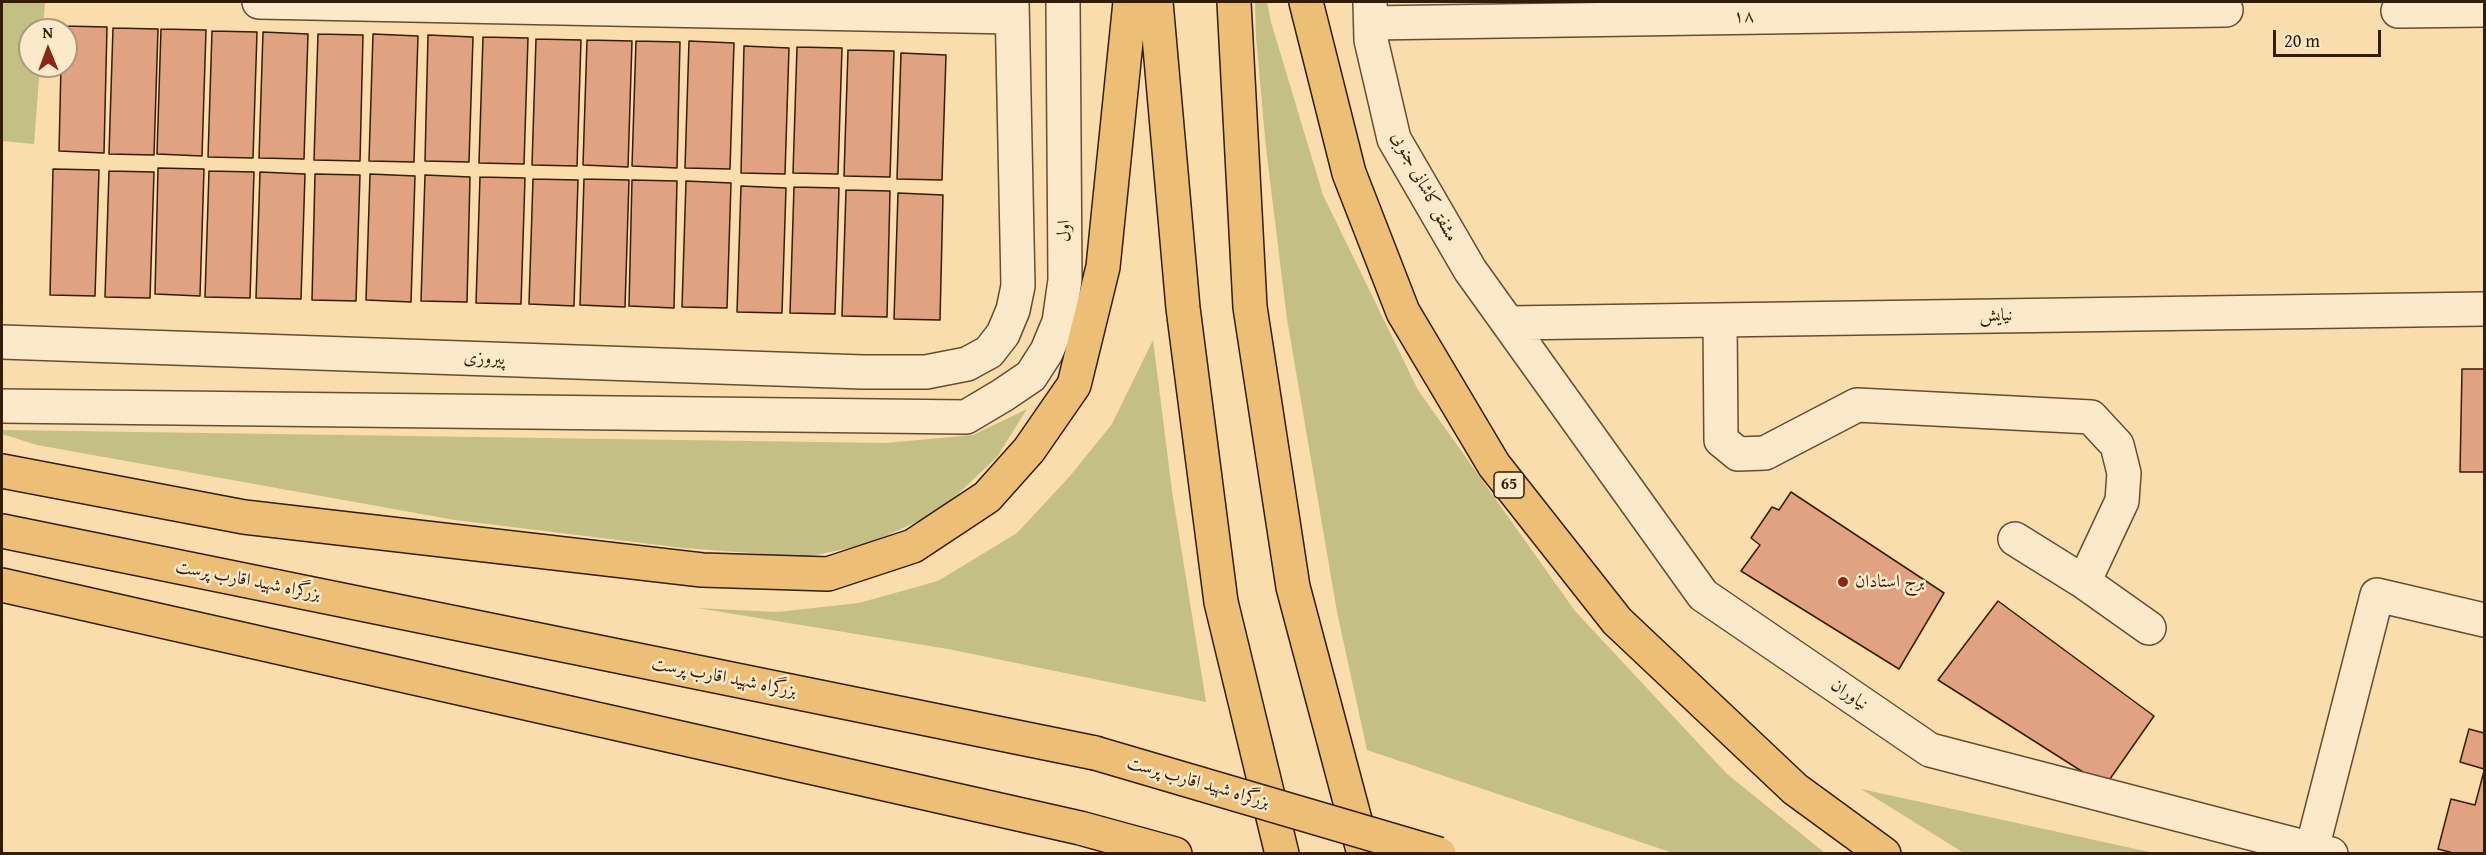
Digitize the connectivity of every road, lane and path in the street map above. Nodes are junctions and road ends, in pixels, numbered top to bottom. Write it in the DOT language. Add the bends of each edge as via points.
graph roads {
  1 [pos="259,2"];
  2 [pos="1063,2"];
  3 [pos="1130,2"];
  4 [pos="1156,2"];
  5 [pos="1234,2"];
  6 [pos="1306,2"];
  7 [pos="1012,9"];
  8 [pos="2226,10"];
  9 [pos="2484,10"];
  10 [pos="2398,11"];
  11 [pos="1370,12"];
  12 [pos="2484,309"];
  13 [pos="1720,320"];
  14 [pos="1508,323"];
  15 [pos="2,342"];
  16 [pos="2,406"];
  17 [pos="2,471"];
  18 [pos="2,531"];
  19 [pos="2015,539"];
  20 [pos="2084,582"];
  21 [pos="2,585"];
  22 [pos="2484,620"];
  23 [pos="2149,628"];
  24 [pos="2321,851"];
  25 [pos="1175,854"];
  26 [pos="1282,854"];
  27 [pos="1364,854"];
  28 [pos="1439,854"];
  29 [pos="1884,854"];
  1 -- 7 [label="street"];
  2 -- 16 [label="street, اول" via="1065,280 1059,322 1031,376 966,417"];
  3 -- 17 [label="highway" via="1103,267 1074,385 1029,450 987,497 913,546 828,574 702,570 244,518"];
  4 -- 26 [label="highway" via="1183,308 1221,602"];
  5 -- 27 [label="highway" via="1250,306 1293,587"];
  6 -- 29 [label="highway, 65" via="1348,173 1403,312 1494,465 1617,621 1795,789"];
  7 -- 15 [label="street, پیروزی" via="1018,286 1003,334 989,351 967,364 926,372 863,372"];
  8 -- 11 [label="street, ۱۸"];
  9 -- 10 [label="street"];
  11 -- 14 [label="street, مشفق کاشانی جنوبی" via="1371,40 1394,139 1470,270"];
  12 -- 13 [label="street, نیایش"];
  13 -- 14 [label="street, نیایش"];
  13 -- 20 [label="street" via="1721,440 1738,454 1765,453 1857,405 2091,417 2117,445 2124,473 2122,501"];
  14 -- 24 [label="street, نیاوران" via="1703,595 1930,750"];
  18 -- 28 [label="highway, بزرگراه شهید اقارب پرست, bridge" via="1095,753"];
  19 -- 20 [label="street"];
  20 -- 23 [label="street"];
  21 -- 25 [label="highway" via="1105,834"];
  22 -- 24 [label="street" via="2377,595"];
}
